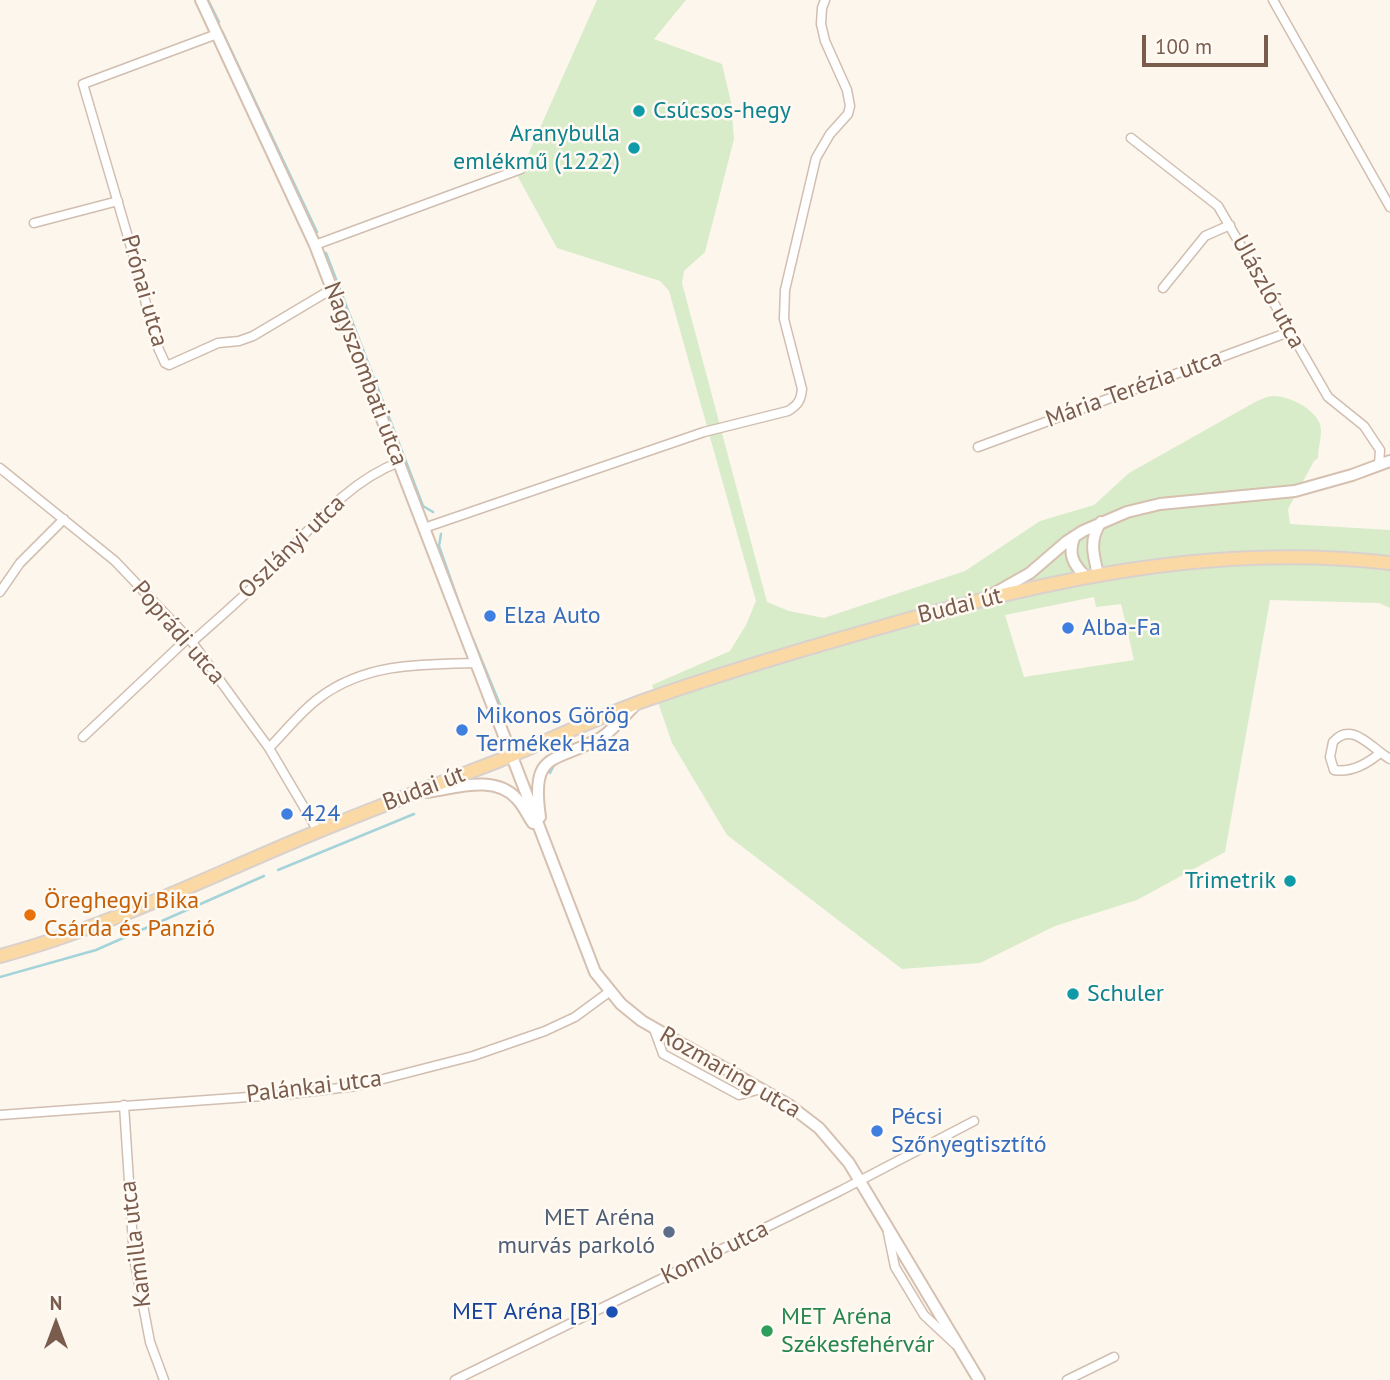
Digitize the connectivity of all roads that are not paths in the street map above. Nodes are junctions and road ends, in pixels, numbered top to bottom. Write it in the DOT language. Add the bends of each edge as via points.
graph roads {
  1 [pos="201,0"];
  2 [pos="825,0"];
  3 [pos="1272,0"];
  4 [pos="217,34"];
  5 [pos="1131,138"];
  6 [pos="521,169"];
  7 [pos="118,201"];
  8 [pos="1390,207"];
  9 [pos="34,223"];
  10 [pos="1230,225"];
  11 [pos="315,245"];
  12 [pos="1163,288"];
  13 [pos="332,289"];
  14 [pos="1289,332"];
  15 [pos="978,447"];
  16 [pos="399,462"];
  17 [pos="1384,463"];
  18 [pos="0,468"];
  19 [pos="64,519"];
  20 [pos="1101,522"];
  21 [pos="424,528"];
  22 [pos="1074,538"];
  23 [pos="1390,563"];
  24 [pos="1091,575"];
  25 [pos="0,593"];
  26 [pos="983,600"];
  27 [pos="190,640"];
  28 [pos="476,663"];
  29 [pos="636,704"];
  30 [pos="83,737"];
  31 [pos="269,748"];
  32 [pos="1380,753"];
  33 [pos="511,755"];
  34 [pos="1390,759"];
  35 [pos="410,794"];
  36 [pos="318,831"];
  37 [pos="542,837"];
  38 [pos="0,956"];
  39 [pos="610,992"];
  40 [pos="654,1029"];
  41 [pos="761,1089"];
  42 [pos="124,1105"];
  43 [pos="0,1115"];
  44 [pos="974,1121"];
  45 [pos="860,1181"];
  46 [pos="1114,1357"];
  47 [pos="164,1380"];
  48 [pos="455,1380"];
  49 [pos="979,1380"];
  50 [pos="1067,1380"];
  1 -- 4 [label="street, Nagyszombati utca"];
  2 -- 21 [label="street" via="821,23 825,41 850,106 816,158 785,290 785,319 802,389 796,406 704,432"];
  3 -- 8 [label="street"];
  4 -- 7 [label="street, Prónai utca" via="83,84"];
  4 -- 11 [label="street, Nagyszombati utca"];
  5 -- 10 [label="street, Ulászló utca" via="1218,206"];
  6 -- 11 [label="street"];
  7 -- 9 [label="street, Prónai utca"];
  7 -- 13 [label="street, Prónai utca" via="155,341 169,365 218,343 253,336"];
  10 -- 12 [label="street" via="1205,236"];
  10 -- 14 [label="street, Ulászló utca"];
  11 -- 13 [label="street, Nagyszombati utca"];
  13 -- 16 [label="street, Nagyszombati utca"];
  14 -- 15 [label="street, Mária Terézia utca"];
  14 -- 17 [label="street, Ulászló utca" via="1328,397 1364,426"];
  16 -- 21 [label="street, Nagyszombati utca"];
  16 -- 27 [label="street, Oszlányi utca" via="337,500 279,562"];
  17 -- 20 [label="street" via="1295,491 1160,504"];
  18 -- 19 [label="street, Poprádi utca"];
  19 -- 25 [label="street" via="20,563"];
  19 -- 27 [label="street, Poprádi utca" via="115,561"];
  20 -- 22 [label="street"];
  20 -- 24 [label="street" via="1095,531"];
  21 -- 28 [label="street, Nagyszombati utca"];
  22 -- 24 [label="street" via="1074,565"];
  22 -- 26 [label="street" via="1030,573"];
  23 -- 24 [label="main road, Budai út" via="1292,557 1173,564"];
  24 -- 26 [label="main road, Budai út"];
  26 -- 29 [label="main road, Budai út" via="822,644"];
  27 -- 30 [label="street, Oszlányi utca"];
  27 -- 31 [label="street, Poprádi utca"];
  28 -- 31 [label="street" via="410,664 365,675 321,696"];
  28 -- 33 [label="street, Nagyszombati utca"];
  29 -- 33 [label="main road, Budai út"];
  29 -- 37 [label="street" via="603,736 555,757 544,767 536,791"];
  31 -- 36 [label="street, Poprádi utca"];
  32 -- 32 [label="street" via="1357,735 1342,734 1333,742 1331,764 1334,770 1349,771"];
  32 -- 34 [label="street"];
  33 -- 35 [label="main road, Budai út"];
  33 -- 37 [label="street, Rozmaring utca"];
  35 -- 36 [label="main road, Budai út"];
  35 -- 37 [label="street" via="482,784 499,786 517,798"];
  36 -- 38 [label="main road, Budai út" via="66,936"];
  37 -- 39 [label="street, Rozmaring utca" via="591,963"];
  39 -- 40 [label="street, Rozmaring utca"];
  39 -- 42 [label="street, Palánkai utca" via="545,1031 380,1081 290,1094"];
  40 -- 41 [label="street, Rozmaring utca"];
  40 -- 41 [label="street" via="663,1054 739,1095"];
  41 -- 45 [label="street, Rozmaring utca" via="819,1128"];
  42 -- 43 [label="street, Palánkai utca"];
  42 -- 47 [label="street, Kamilla utca" via="134,1258 148,1331"];
  44 -- 45 [label="street, Komló utca"];
  45 -- 48 [label="street, Komló utca"];
  45 -- 49 [label="street, Rozmaring utca"];
  46 -- 50 [label="street"];
}
